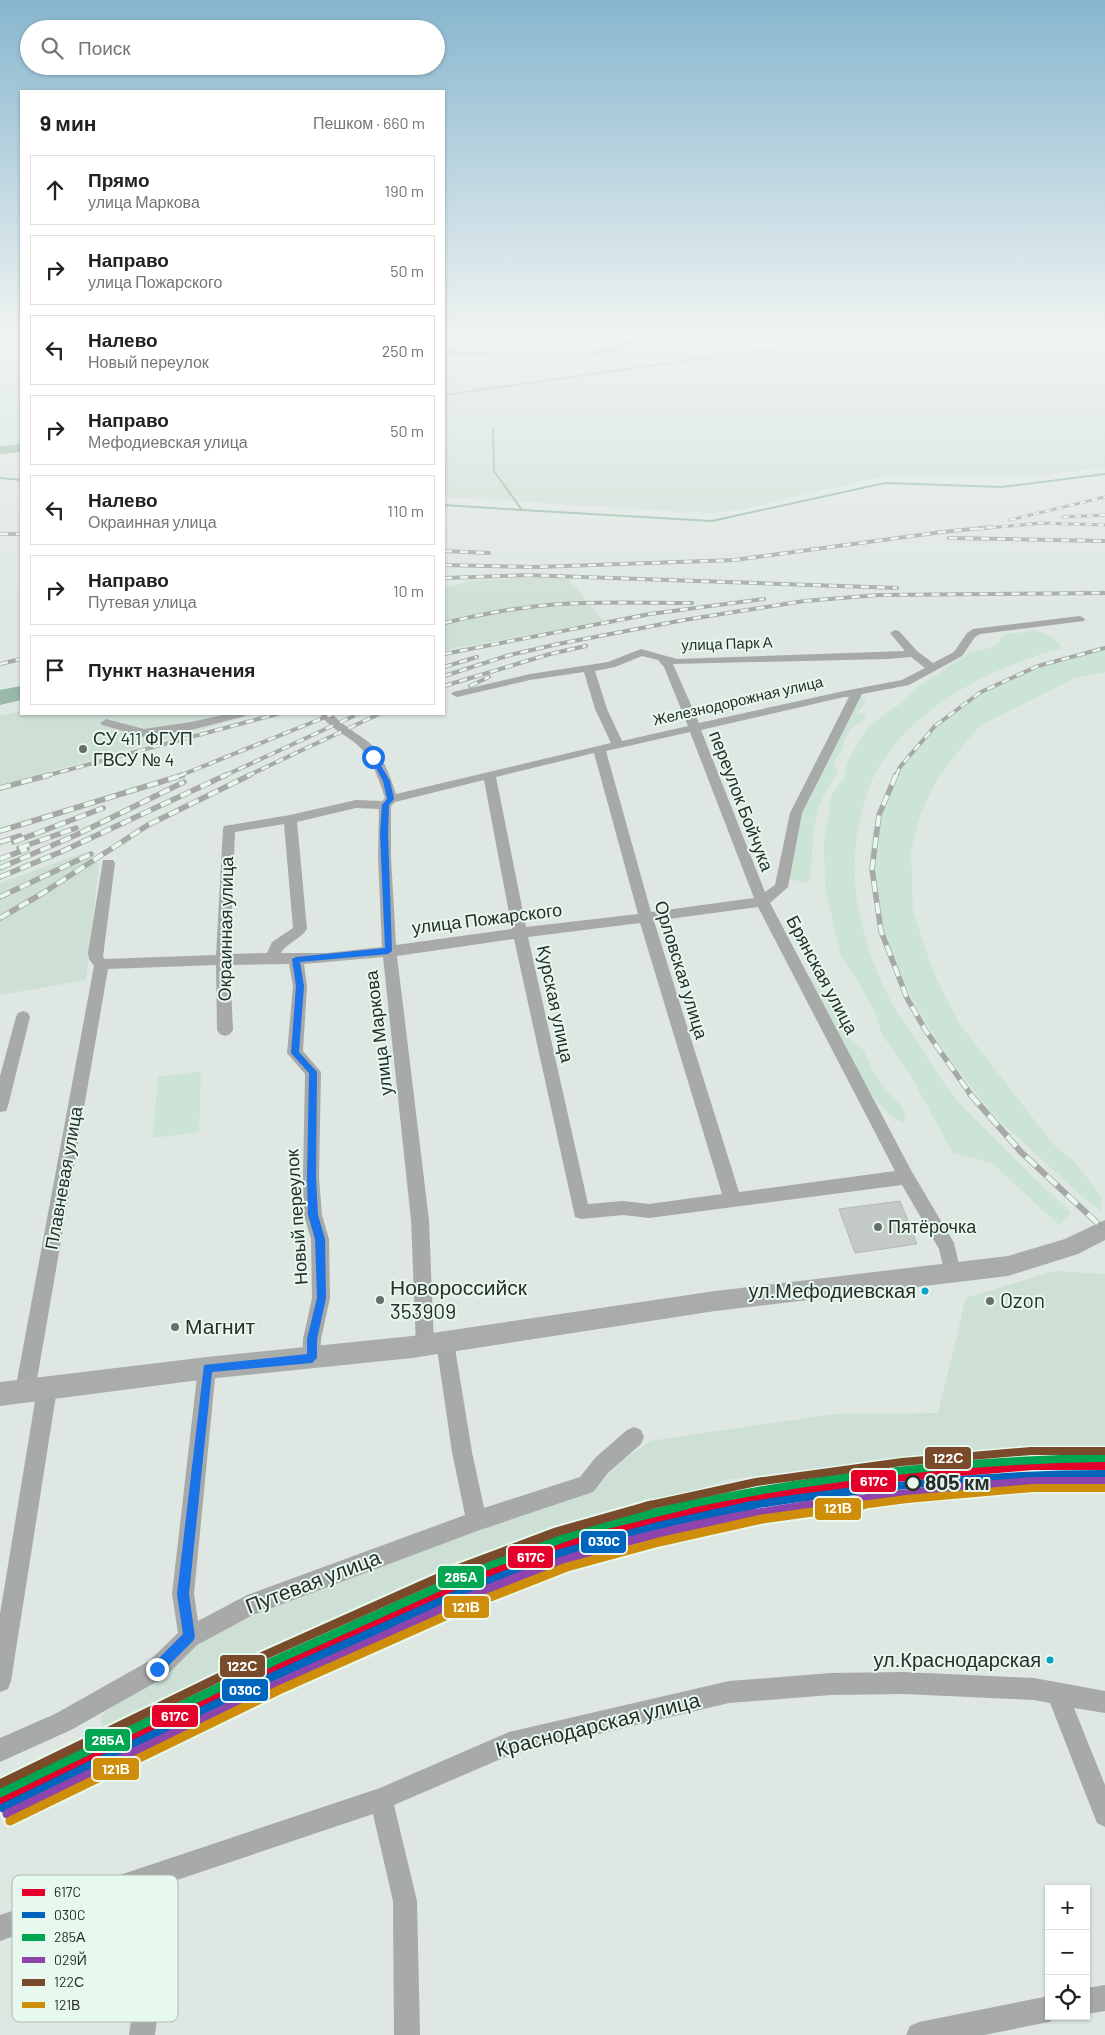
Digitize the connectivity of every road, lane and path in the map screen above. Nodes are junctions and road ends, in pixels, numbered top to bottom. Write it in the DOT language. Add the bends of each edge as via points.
graph roads {
  1 [pos="1080,618"];
  2 [pos="895,633"];
  3 [pos="914,653"];
  4 [pos="663,659"];
  5 [pos="932,668"];
  6 [pos="589,669"];
  7 [pos="856,692"];
  8 [pos="457,694"];
  9 [pos="237,715"];
  10 [pos="327,715"];
  11 [pos="106,723"];
  12 [pos="694,727"];
  13 [pos="618,745"];
  14 [pos="599,748"];
  15 [pos="489,774"];
  16 [pos="388,802"];
  17 [pos="290,819"];
  18 [pos="229,829"];
  19 [pos="108,863"];
  20 [pos="762,902"];
  21 [pos="646,919"];
  22 [pos="520,933"];
  23 [pos="388,951"];
  24 [pos="272,958"];
  25 [pos="296,959"];
  26 [pos="224,960"];
  27 [pos="99,962"];
  28 [pos="23,1017"];
  29 [pos="225,1030"];
  30 [pos="0,1106"];
  31 [pos="906,1177"];
  32 [pos="734,1201"];
  33 [pos="1105,1229"];
  34 [pos="952,1274"];
  35 [pos="435,1344"];
  36 [pos="312,1358"];
  37 [pos="207,1368"];
  38 [pos="48,1389"];
  39 [pos="25,1391"];
  40 [pos="0,1394"];
  41 [pos="634,1437"];
  42 [pos="477,1521"];
  43 [pos="189,1637"];
  44 [pos="0,1681"];
  45 [pos="1058,1694"];
  46 [pos="1105,1702"];
  47 [pos="0,1750"];
  48 [pos="381,1799"];
  49 [pos="1105,1815"];
  50 [pos="163,1874"];
  51 [pos="160,1875"];
  52 [pos="12,1924"];
  53 [pos="0,1928"];
  54 [pos="1105,1998"];
  55 [pos="1090,2000"];
  56 [pos="1045,2010"];
  57 [pos="144,2022"];
  58 [pos="142,2035"];
  59 [pos="407,2035"];
  60 [pos="919,2035"];
  1 -- 5 [label="street, Железнодорожная улица" via="977,631 958,654"];
  2 -- 3 [label="street"];
  3 -- 4 [label="street, улица Парк А" via="698,662"];
  3 -- 5 [label="street"];
  4 -- 6 [label="street, улица Парк А" via="641,652 611,665"];
  4 -- 12 [label="street, переулок Бойчука" via="669,666"];
  5 -- 7 [label="street, Железнодорожная улица" via="905,683"];
  6 -- 8 [label="street, улица Парк А" via="522,678"];
  6 -- 13 [label="street"];
  7 -- 12 [label="street, Железнодорожная улица"];
  7 -- 20 [label="street" via="796,813 781,887"];
  9 -- 11 [label="street" via="144,733"];
  10 -- 16 [label="street, улица Маркова" via="369,749 386,781"];
  12 -- 13 [label="street, Железнодорожная улица"];
  12 -- 20 [label="street, переулок Бойчука"];
  13 -- 14 [label="street, Железнодорожная улица"];
  14 -- 15 [label="street, Железнодорожная улица"];
  14 -- 21 [label="street, Орловская улица"];
  15 -- 16 [label="street, Железнодорожная улица"];
  15 -- 22 [label="street, Курская улица"];
  16 -- 17 [label="street, Железнодорожная улица" via="356,804"];
  16 -- 23 [label="street, улица Маркова" via="384,833"];
  17 -- 18 [label="street, Железнодорожная улица"];
  17 -- 24 [label="street" via="300,929 277,946"];
  18 -- 26 [label="street, Окраинная улица"];
  19 -- 27 [label="street, Плавневая улица" via="95,953"];
  20 -- 21 [label="street, улица Пожарского"];
  20 -- 31 [label="street, Брянская улица"];
  21 -- 22 [label="street, улица Пожарского"];
  21 -- 32 [label="street, Орловская улица"];
  22 -- 23 [label="street, улица Пожарского"];
  22 -- 32 [label="street, Курская улица" via="581,1212 623,1208 649,1212"];
  23 -- 25 [label="street, улица Пожарского"];
  23 -- 35 [label="street, улица Маркова"];
  24 -- 25 [label="street, улица Пожарского"];
  24 -- 26 [label="street, улица Пожарского"];
  25 -- 36 [label="street, Новый переулок" via="300,986 295,1053 313,1072 311,1177 313,1215 320,1239 322,1298 312,1339"];
  26 -- 27 [label="street, улица Пожарского"];
  26 -- 29 [label="street, Окраинная улица"];
  27 -- 39 [label="street, Плавневая улица" via="65,1177"];
  28 -- 30 [label="street"];
  31 -- 32 [label="street"];
  31 -- 34 [label="street, Брянская улица" via="948,1248"];
  33 -- 34 [label="main road" via="1070,1247 1008,1266"];
  34 -- 35 [label="main road" via="715,1301"];
  35 -- 36 [label="main road"];
  35 -- 42 [label="street, улица Маркова"];
  36 -- 37 [label="main road"];
  37 -- 38 [label="main road"];
  37 -- 43 [label="street" via="183,1594"];
  38 -- 39 [label="main road"];
  38 -- 44 [label="street"];
  39 -- 40 [label="main road"];
  41 -- 42 [label="street, Путевая улица" via="602,1465 586,1485"];
  42 -- 43 [label="street, Путевая улица" via="247,1606"];
  43 -- 47 [label="street, Путевая улица" via="157,1669 63,1722"];
  45 -- 46 [label="street, Краснодарская улица"];
  45 -- 48 [label="street, Краснодарская улица" via="1034,1689 902,1683 831,1684 729,1692 510,1744"];
  45 -- 49 [label="street"];
  48 -- 50 [label="street, Краснодарская улица"];
  48 -- 59 [label="street" via="405,1901"];
  50 -- 51 [label="street, Краснодарская улица"];
  52 -- 53 [label="street, Краснодарская улица"];
  54 -- 55 [label="street"];
  56 -- 60 [label="street"];
  57 -- 58 [label="street"];
}
